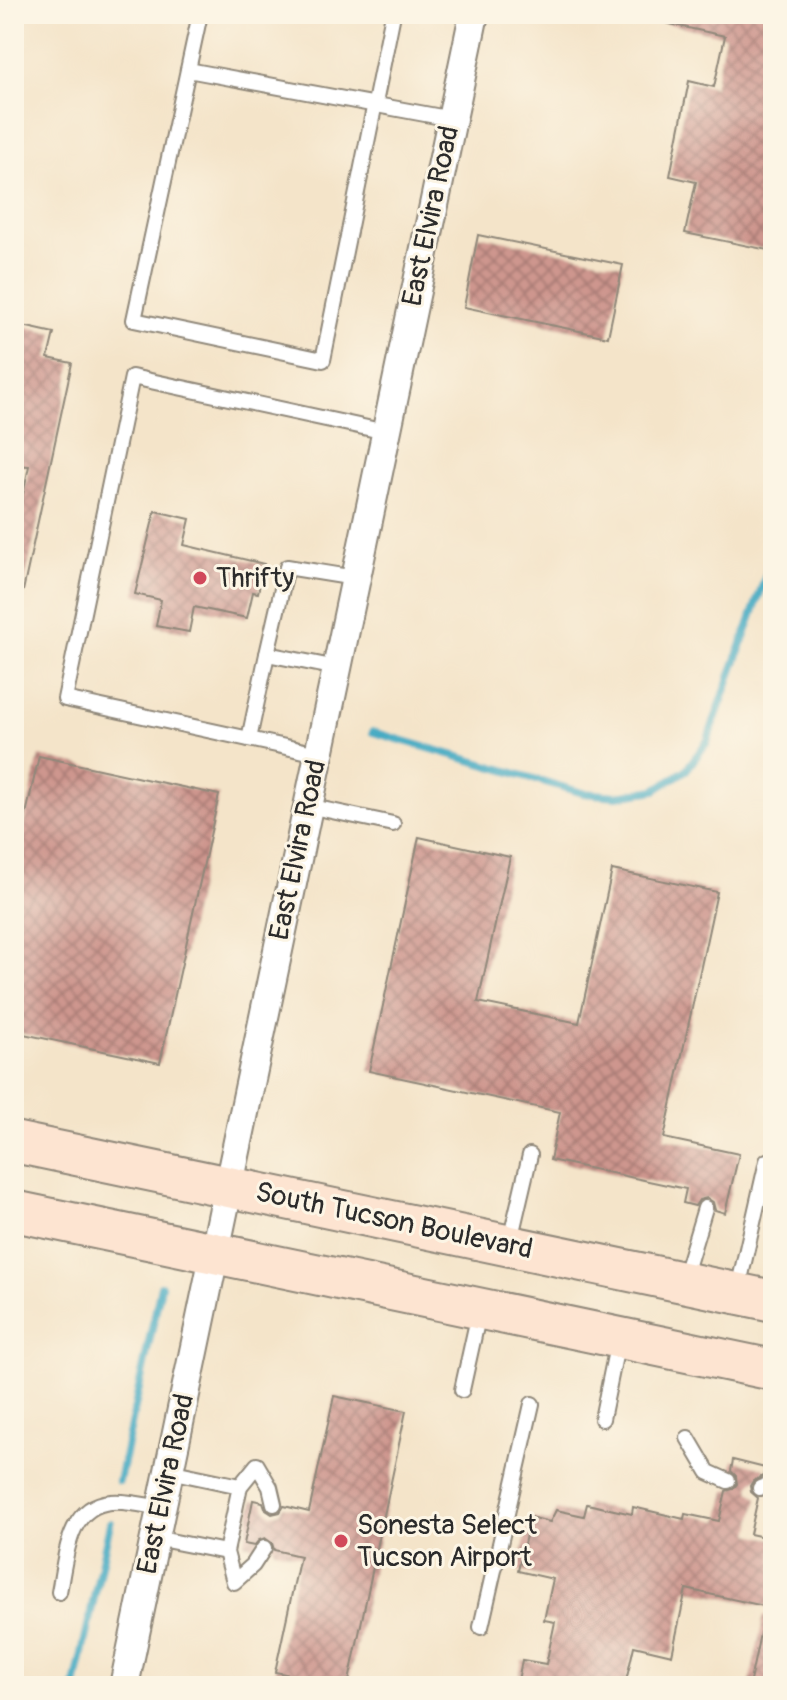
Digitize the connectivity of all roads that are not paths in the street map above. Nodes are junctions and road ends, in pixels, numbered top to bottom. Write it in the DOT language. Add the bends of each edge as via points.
graph roads {
  1 [pos="200,14"];
  2 [pos="393,14"];
  3 [pos="474,14"];
  4 [pos="188,70"];
  5 [pos="374,106"];
  6 [pos="452,119"];
  7 [pos="386,432"];
  8 [pos="355,578"];
  9 [pos="267,654"];
  10 [pos="337,668"];
  11 [pos="249,739"];
  12 [pos="318,754"];
  13 [pos="308,806"];
  14 [pos="393,824"];
  15 [pos="14,1142"];
  16 [pos="530,1155"];
  17 [pos="767,1161"];
  18 [pos="228,1186"];
  19 [pos="705,1208"];
  20 [pos="14,1211"];
  21 [pos="509,1246"];
  22 [pos="215,1252"];
  23 [pos="683,1282"];
  24 [pos="755,1298"];
  25 [pos="480,1308"];
  26 [pos="619,1337"];
  27 [pos="773,1370"];
  28 [pos="462,1390"];
  29 [pos="532,1404"];
  30 [pos="602,1419"];
  31 [pos="688,1438"];
  32 [pos="169,1471"];
  33 [pos="728,1481"];
  34 [pos="240,1486"];
  35 [pos="274,1504"];
  36 [pos="161,1508"];
  37 [pos="155,1538"];
  38 [pos="264,1548"];
  39 [pos="226,1552"];
  40 [pos="59,1592"];
  41 [pos="481,1627"];
  42 [pos="124,1686"];
  1 -- 4 [label="lane"];
  2 -- 5 [label="lane"];
  3 -- 6 [label="street, East Elvira Road"];
  4 -- 5 [label="lane"];
  4 -- 5 [label="lane" via="134,320 323,360"];
  5 -- 6 [label="lane"];
  6 -- 7 [label="street, East Elvira Road"];
  7 -- 8 [label="street, East Elvira Road"];
  7 -- 11 [label="lane" via="132,377 65,699"];
  8 -- 9 [label="lane" via="287,567"];
  8 -- 10 [label="street, East Elvira Road"];
  9 -- 10 [label="lane"];
  9 -- 11 [label="lane"];
  10 -- 12 [label="street, East Elvira Road"];
  11 -- 12 [label="lane"];
  12 -- 13 [label="street, East Elvira Road"];
  13 -- 14 [label="lane"];
  13 -- 18 [label="street, East Elvira Road"];
  15 -- 18 [label="main road, South Tucson Boulevard"];
  16 -- 21 [label="lane"];
  17 -- 24 [label="lane"];
  18 -- 21 [label="main road, South Tucson Boulevard"];
  18 -- 22 [label="street, East Elvira Road"];
  19 -- 23 [label="lane"];
  20 -- 22 [label="main road"];
  21 -- 23 [label="main road, South Tucson Boulevard"];
  22 -- 25 [label="main road"];
  22 -- 32 [label="street, East Elvira Road"];
  23 -- 24 [label="main road, South Tucson Boulevard"];
  25 -- 26 [label="main road"];
  25 -- 28 [label="lane"];
  26 -- 27 [label="main road"];
  26 -- 30 [label="lane"];
  29 -- 41 [label="lane"];
  31 -- 33 [label="lane" via="708,1472"];
  32 -- 34 [label="lane"];
  32 -- 36 [label="street, East Elvira Road"];
  34 -- 35 [label="lane" via="257,1465"];
  34 -- 39 [label="lane"];
  36 -- 37 [label="street, East Elvira Road"];
  36 -- 40 [label="lane" via="111,1502 86,1511 72,1529"];
  37 -- 39 [label="lane"];
  37 -- 42 [label="street, East Elvira Road"];
  38 -- 39 [label="lane" via="234,1582"];
}
